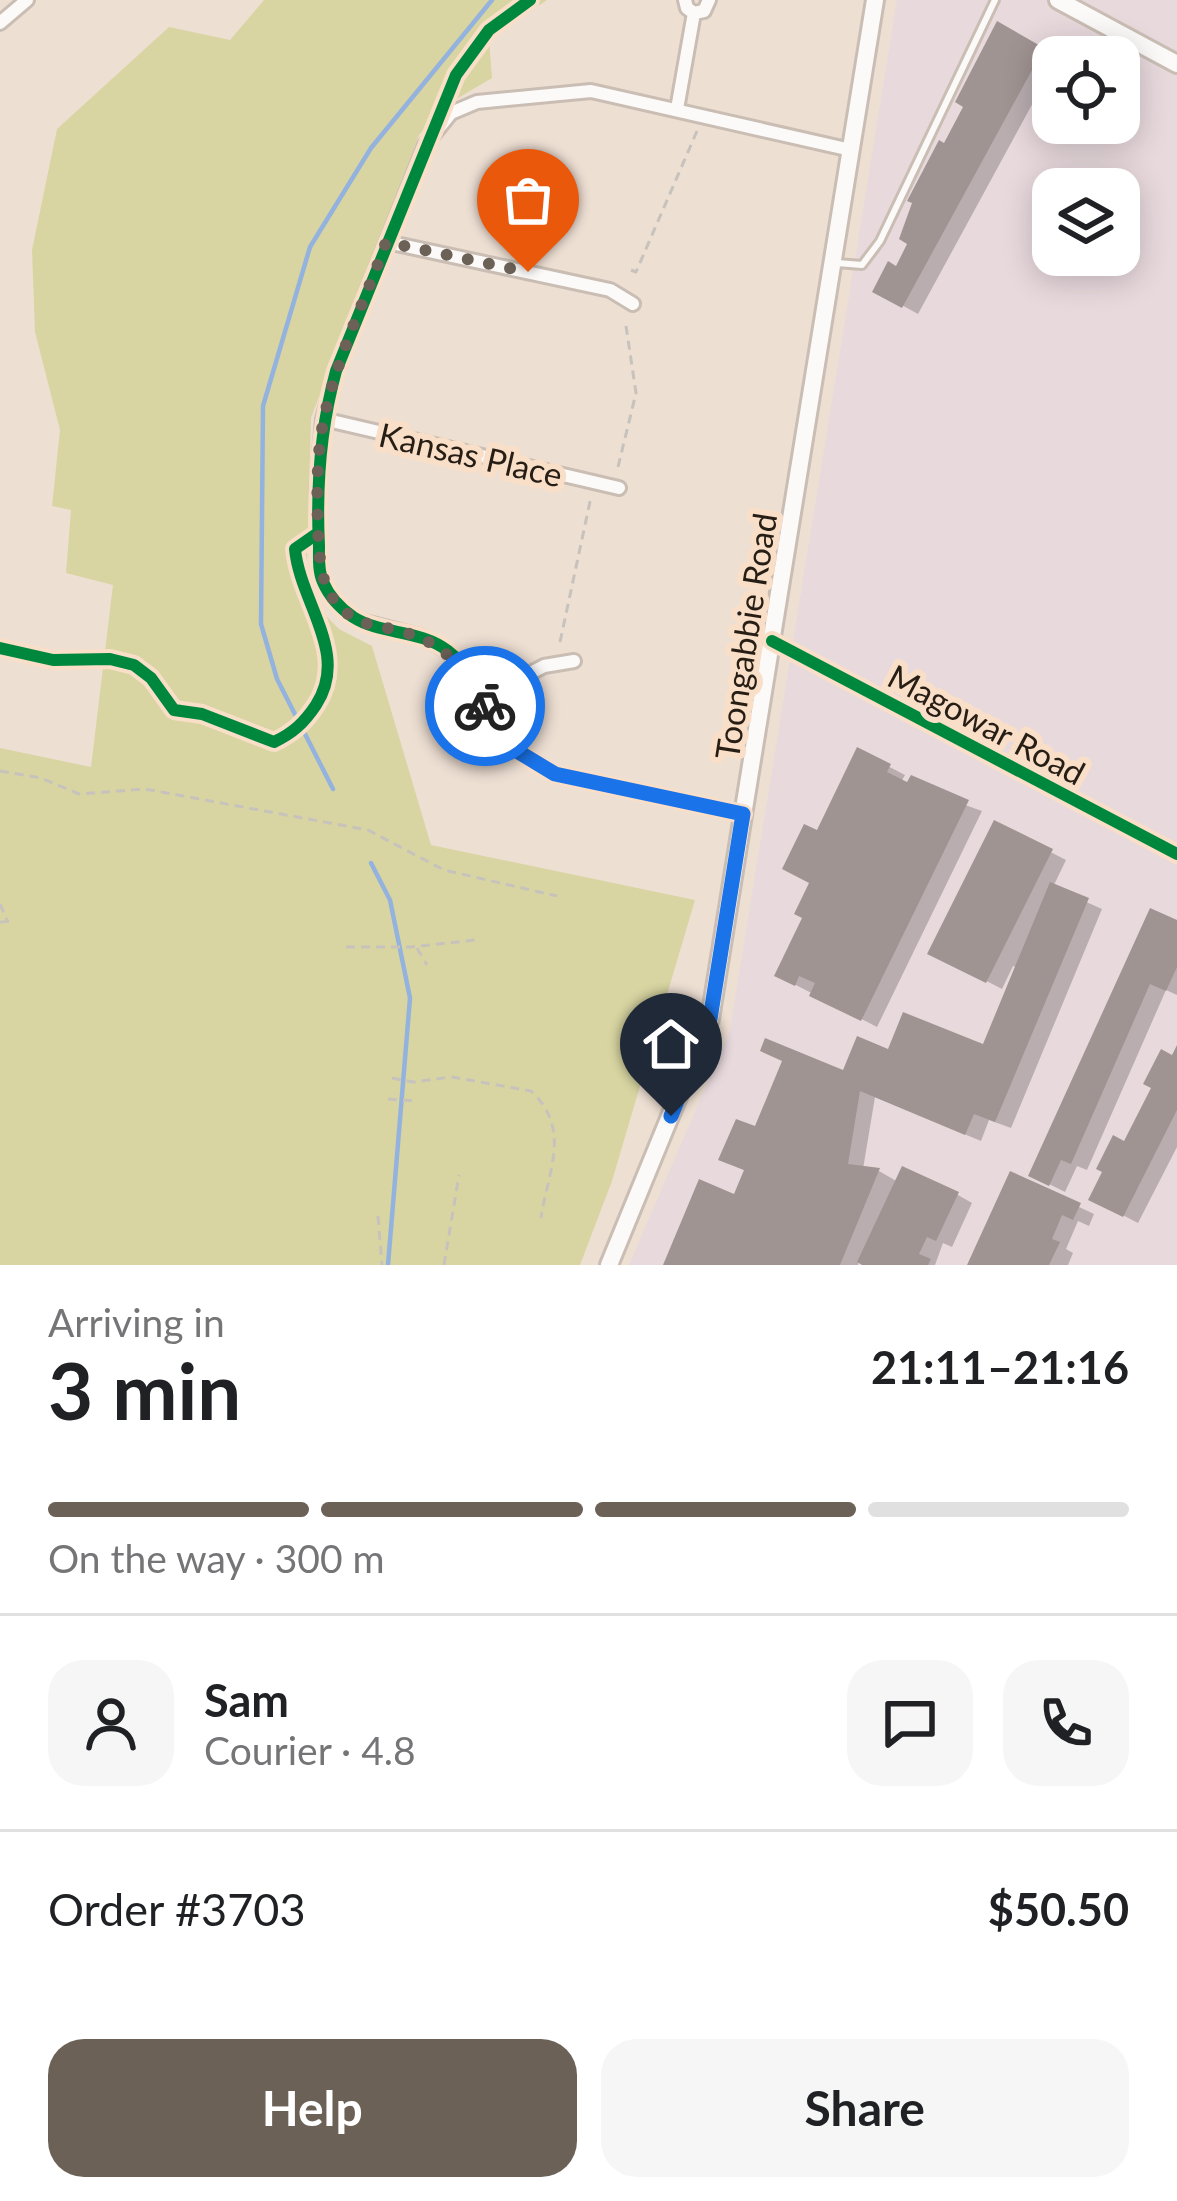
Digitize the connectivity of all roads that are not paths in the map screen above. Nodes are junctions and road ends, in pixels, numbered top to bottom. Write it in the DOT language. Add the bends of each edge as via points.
graph roads {
  1 [pos="27,0"];
  2 [pos="685,0"];
  3 [pos="709,0"];
  4 [pos="875,0"];
  5 [pos="994,0"];
  6 [pos="1058,0"];
  7 [pos="694,13"];
  8 [pos="0,23"];
  9 [pos="1177,64"];
  10 [pos="676,109"];
  11 [pos="851,150"];
  12 [pos="386,242"];
  13 [pos="833,262"];
  14 [pos="632,304"];
  15 [pos="323,419"];
  16 [pos="619,488"];
  17 [pos="772,641"];
  18 [pos="0,648"];
  19 [pos="24,653"];
  20 [pos="574,661"];
  21 [pos="481,699"];
  22 [pos="743,814"];
  23 [pos="1177,854"];
  24 [pos="610,1265"];
  1 -- 8 [label="street"];
  2 -- 7 [label="street"];
  3 -- 7 [label="street"];
  4 -- 11 [label="main road, Toongabbie Road"];
  5 -- 13 [label="lane" via="880,241 862,265"];
  6 -- 9 [label="main road"];
  7 -- 10 [label="street"];
  10 -- 11 [label="street"];
  10 -- 12 [label="street" via="591,91 477,102 451,113 424,146"];
  11 -- 13 [label="main road, Toongabbie Road"];
  12 -- 14 [label="street" via="610,290"];
  12 -- 15 [label="street"];
  13 -- 17 [label="main road, Toongabbie Road"];
  15 -- 16 [label="street, Kansas Place"];
  15 -- 21 [label="street" via="320,578 357,620 447,651"];
  17 -- 22 [label="main road, Toongabbie Road"];
  17 -- 23 [label="street, Magowar Road"];
  18 -- 19 [label="street"];
  20 -- 21 [label="street" via="544,666"];
  21 -- 22 [label="street" via="512,748 555,774"];
  22 -- 24 [label="main road, Toongabbie Road" via="710,1019"];
}
